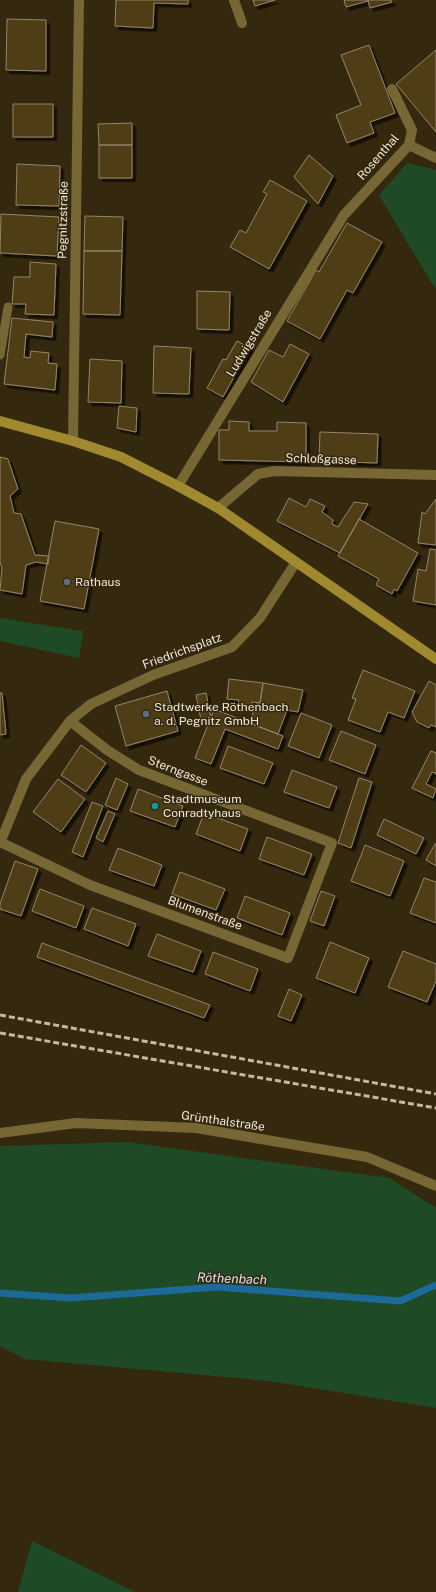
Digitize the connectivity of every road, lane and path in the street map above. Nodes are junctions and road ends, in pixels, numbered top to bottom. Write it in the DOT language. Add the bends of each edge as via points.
graph roads {
  1 [pos="79,0"];
  2 [pos="234,0"];
  3 [pos="242,23"];
  4 [pos="392,89"];
  5 [pos="409,145"];
  6 [pos="436,158"];
  7 [pos="344,215"];
  8 [pos="8,307"];
  9 [pos="0,355"];
  10 [pos="0,421"];
  11 [pos="73,441"];
  12 [pos="436,475"];
  13 [pos="178,486"];
  14 [pos="218,508"];
  15 [pos="296,562"];
  16 [pos="436,659"];
  17 [pos="70,721"];
  18 [pos="0,842"];
  19 [pos="332,843"];
  20 [pos="0,1133"];
  21 [pos="436,1186"];
  1 -- 11 [label="street, Pegnitzstraße"];
  2 -- 3 [label="street"];
  4 -- 5 [label="street, Rosenthal" via="412,130"];
  5 -- 6 [label="street"];
  5 -- 7 [label="street, Rosenthal"];
  7 -- 13 [label="street, Ludwigstraße"];
  8 -- 9 [label="lane"];
  10 -- 11 [label="main road"];
  11 -- 13 [label="main road" via="121,457"];
  12 -- 14 [label="street, Schloßgasse" via="275,471 258,474"];
  13 -- 14 [label="main road"];
  14 -- 15 [label="main road"];
  15 -- 16 [label="main road"];
  15 -- 17 [label="street, Friedrichsplatz" via="260,618 232,647 153,675 91,704"];
  17 -- 18 [label="street, Friedrichsplatz" via="26,779"];
  17 -- 19 [label="street, Sterngasse" via="138,770"];
  18 -- 19 [label="street, Blumenstraße" via="90,885 288,958"];
  20 -- 21 [label="street, Grünthalstraße" via="76,1122 196,1128 366,1157"];
}
